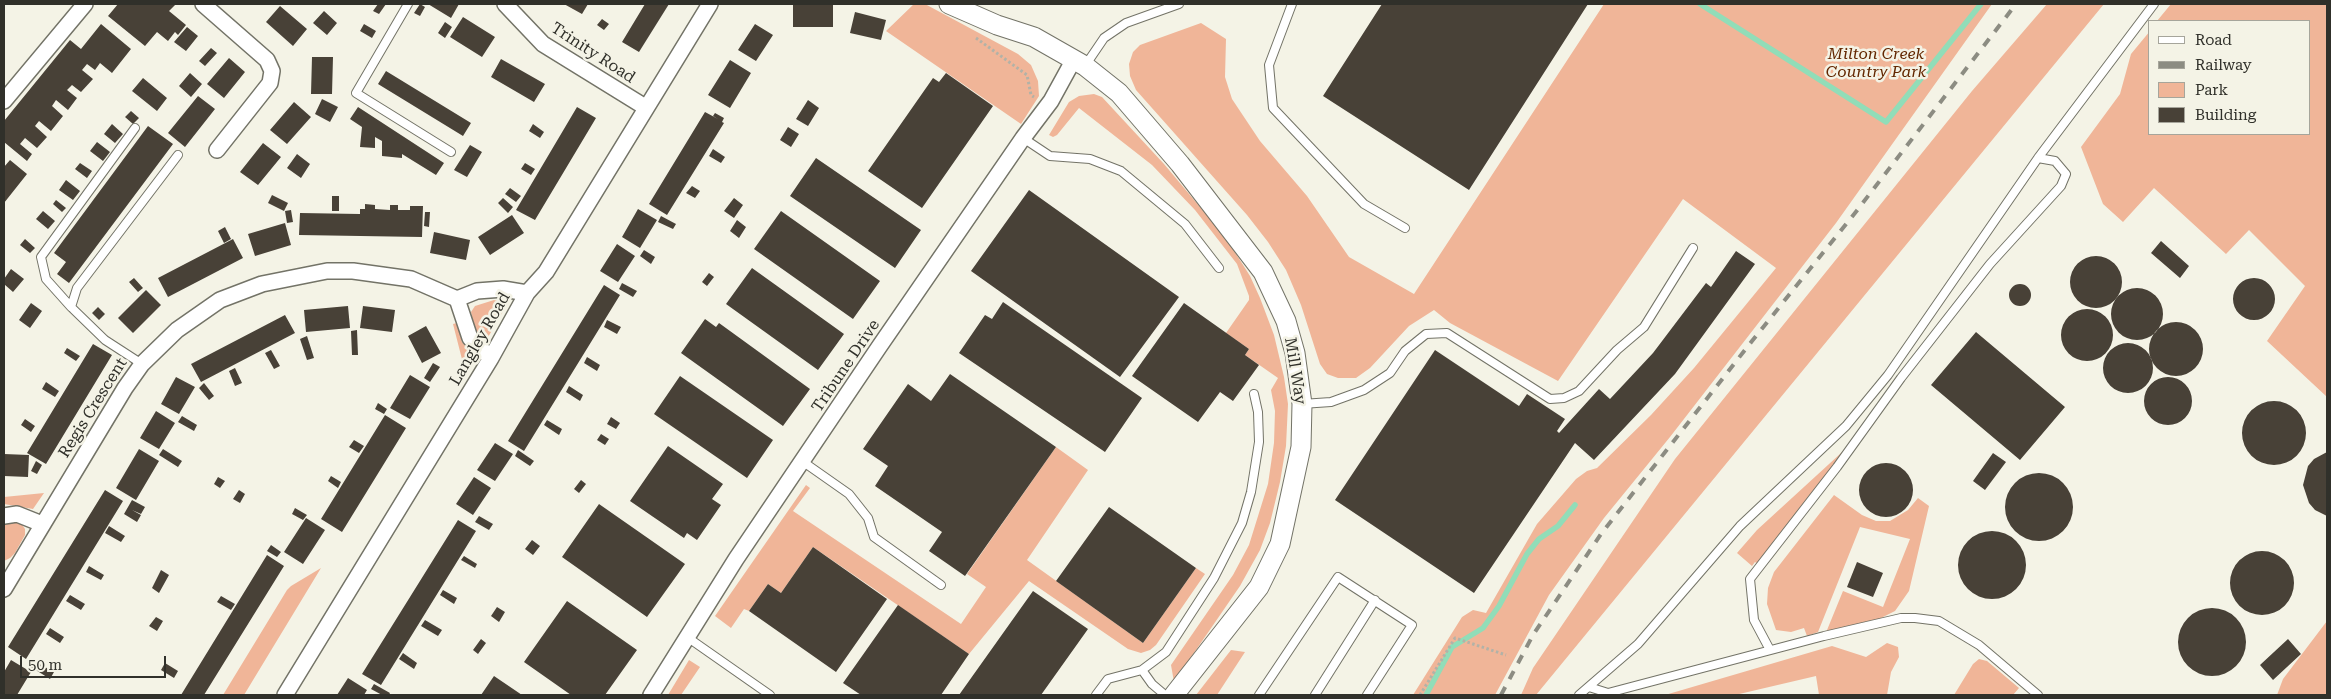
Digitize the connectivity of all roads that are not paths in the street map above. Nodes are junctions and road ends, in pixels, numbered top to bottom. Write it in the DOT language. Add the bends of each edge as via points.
graph roads {
  1 [pos="85,4"];
  2 [pos="203,4"];
  3 [pos="408,4"];
  4 [pos="505,4"];
  5 [pos="710,4"];
  6 [pos="1179,4"];
  7 [pos="1292,4"];
  8 [pos="2154,4"];
  9 [pos="952,5"];
  10 [pos="1079,62"];
  11 [pos="4,101"];
  12 [pos="645,107"];
  13 [pos="135,128"];
  14 [pos="1023,138"];
  15 [pos="217,150"];
  16 [pos="451,152"];
  17 [pos="178,155"];
  18 [pos="2038,158"];
  19 [pos="1405,228"];
  20 [pos="1693,248"];
  21 [pos="1220,268"];
  22 [pos="527,292"];
  23 [pos="457,299"];
  24 [pos="71,307"];
  25 [pos="491,358"];
  26 [pos="142,364"];
  27 [pos="1254,394"];
  28 [pos="1302,404"];
  29 [pos="802,461"];
  30 [pos="4,516"];
  31 [pos="42,524"];
  32 [pos="6,580"];
  33 [pos="941,585"];
  34 [pos="1375,600"];
  35 [pos="688,637"];
  36 [pos="1770,650"];
  37 [pos="1142,670"];
  38 [pos="1589,687"];
  39 [pos="285,695"];
  40 [pos="651,695"];
  41 [pos="770,695"];
  42 [pos="1096,695"];
  43 [pos="1165,695"];
  44 [pos="1174,695"];
  45 [pos="1259,695"];
  46 [pos="1314,695"];
  47 [pos="1367,695"];
  48 [pos="1579,695"];
  49 [pos="2038,695"];
  1 -- 11 [label="street"];
  2 -- 15 [label="street" via="267,60 272,71 270,82"];
  3 -- 16 [label="lane" via="356,93"];
  4 -- 12 [label="street, Trinity Road" via="543,44"];
  5 -- 12 [label="street, Langley Road"];
  6 -- 10 [label="lane" via="1126,23 1104,38"];
  7 -- 19 [label="lane" via="1269,65 1274,108 1364,204"];
  8 -- 18 [label="lane"];
  9 -- 10 [label="street, Mill Way" via="1034,37"];
  10 -- 14 [label="street, Tribune Drive"];
  10 -- 28 [label="street, Mill Way" via="1119,93 1180,164 1263,272 1274,292 1295,352"];
  12 -- 22 [label="street, Langley Road" via="546,272"];
  13 -- 24 [label="lane" via="40,256 46,279"];
  14 -- 21 [label="lane" via="1050,156 1090,159 1121,171 1184,224"];
  14 -- 29 [label="street, Tribune Drive"];
  17 -- 24 [label="lane" via="78,288"];
  18 -- 36 [label="lane" via="2055,161 2066,174 2060,186 1990,264 1750,578 1754,620"];
  18 -- 38 [label="lane" via="1888,375 1846,426 1740,526 1638,644"];
  20 -- 28 [label="lane" via="1644,327 1579,390 1564,398 1550,399 1448,333 1426,334 1405,352 1390,373 1364,390 1331,402"];
  22 -- 23 [label="street" via="477,290"];
  22 -- 25 [label="street, Langley Road"];
  23 -- 25 [label="street" via="470,338"];
  23 -- 26 [label="street, Regis Crescent" via="411,279 386,275 327,271 294,276 220,300 177,330"];
  24 -- 26 [label="lane" via="105,340"];
  25 -- 39 [label="street, Langley Road"];
  26 -- 31 [label="street, Regis Crescent"];
  27 -- 37 [label="lane" via="1259,442 1242,523 1214,578 1183,628 1166,652"];
  28 -- 44 [label="street, Mill Way" via="1301,447 1280,544 1259,587"];
  29 -- 33 [label="lane" via="849,494 868,518 874,538"];
  29 -- 35 [label="street, Tribune Drive"];
  30 -- 31 [label="street" via="17,514"];
  31 -- 32 [label="street, Regis Crescent"];
  34 -- 45 [label="lane" via="1338,577"];
  34 -- 46 [label="lane"];
  34 -- 47 [label="lane" via="1412,625"];
  35 -- 40 [label="street, Tribune Drive"];
  35 -- 41 [label="lane"];
  36 -- 38 [label="lane" via="1608,693"];
  36 -- 49 [label="lane" via="1901,618 1939,622 1979,645"];
  37 -- 42 [label="lane" via="1108,679"];
  37 -- 43 [label="lane"];
  38 -- 48 [label="lane"];
}
